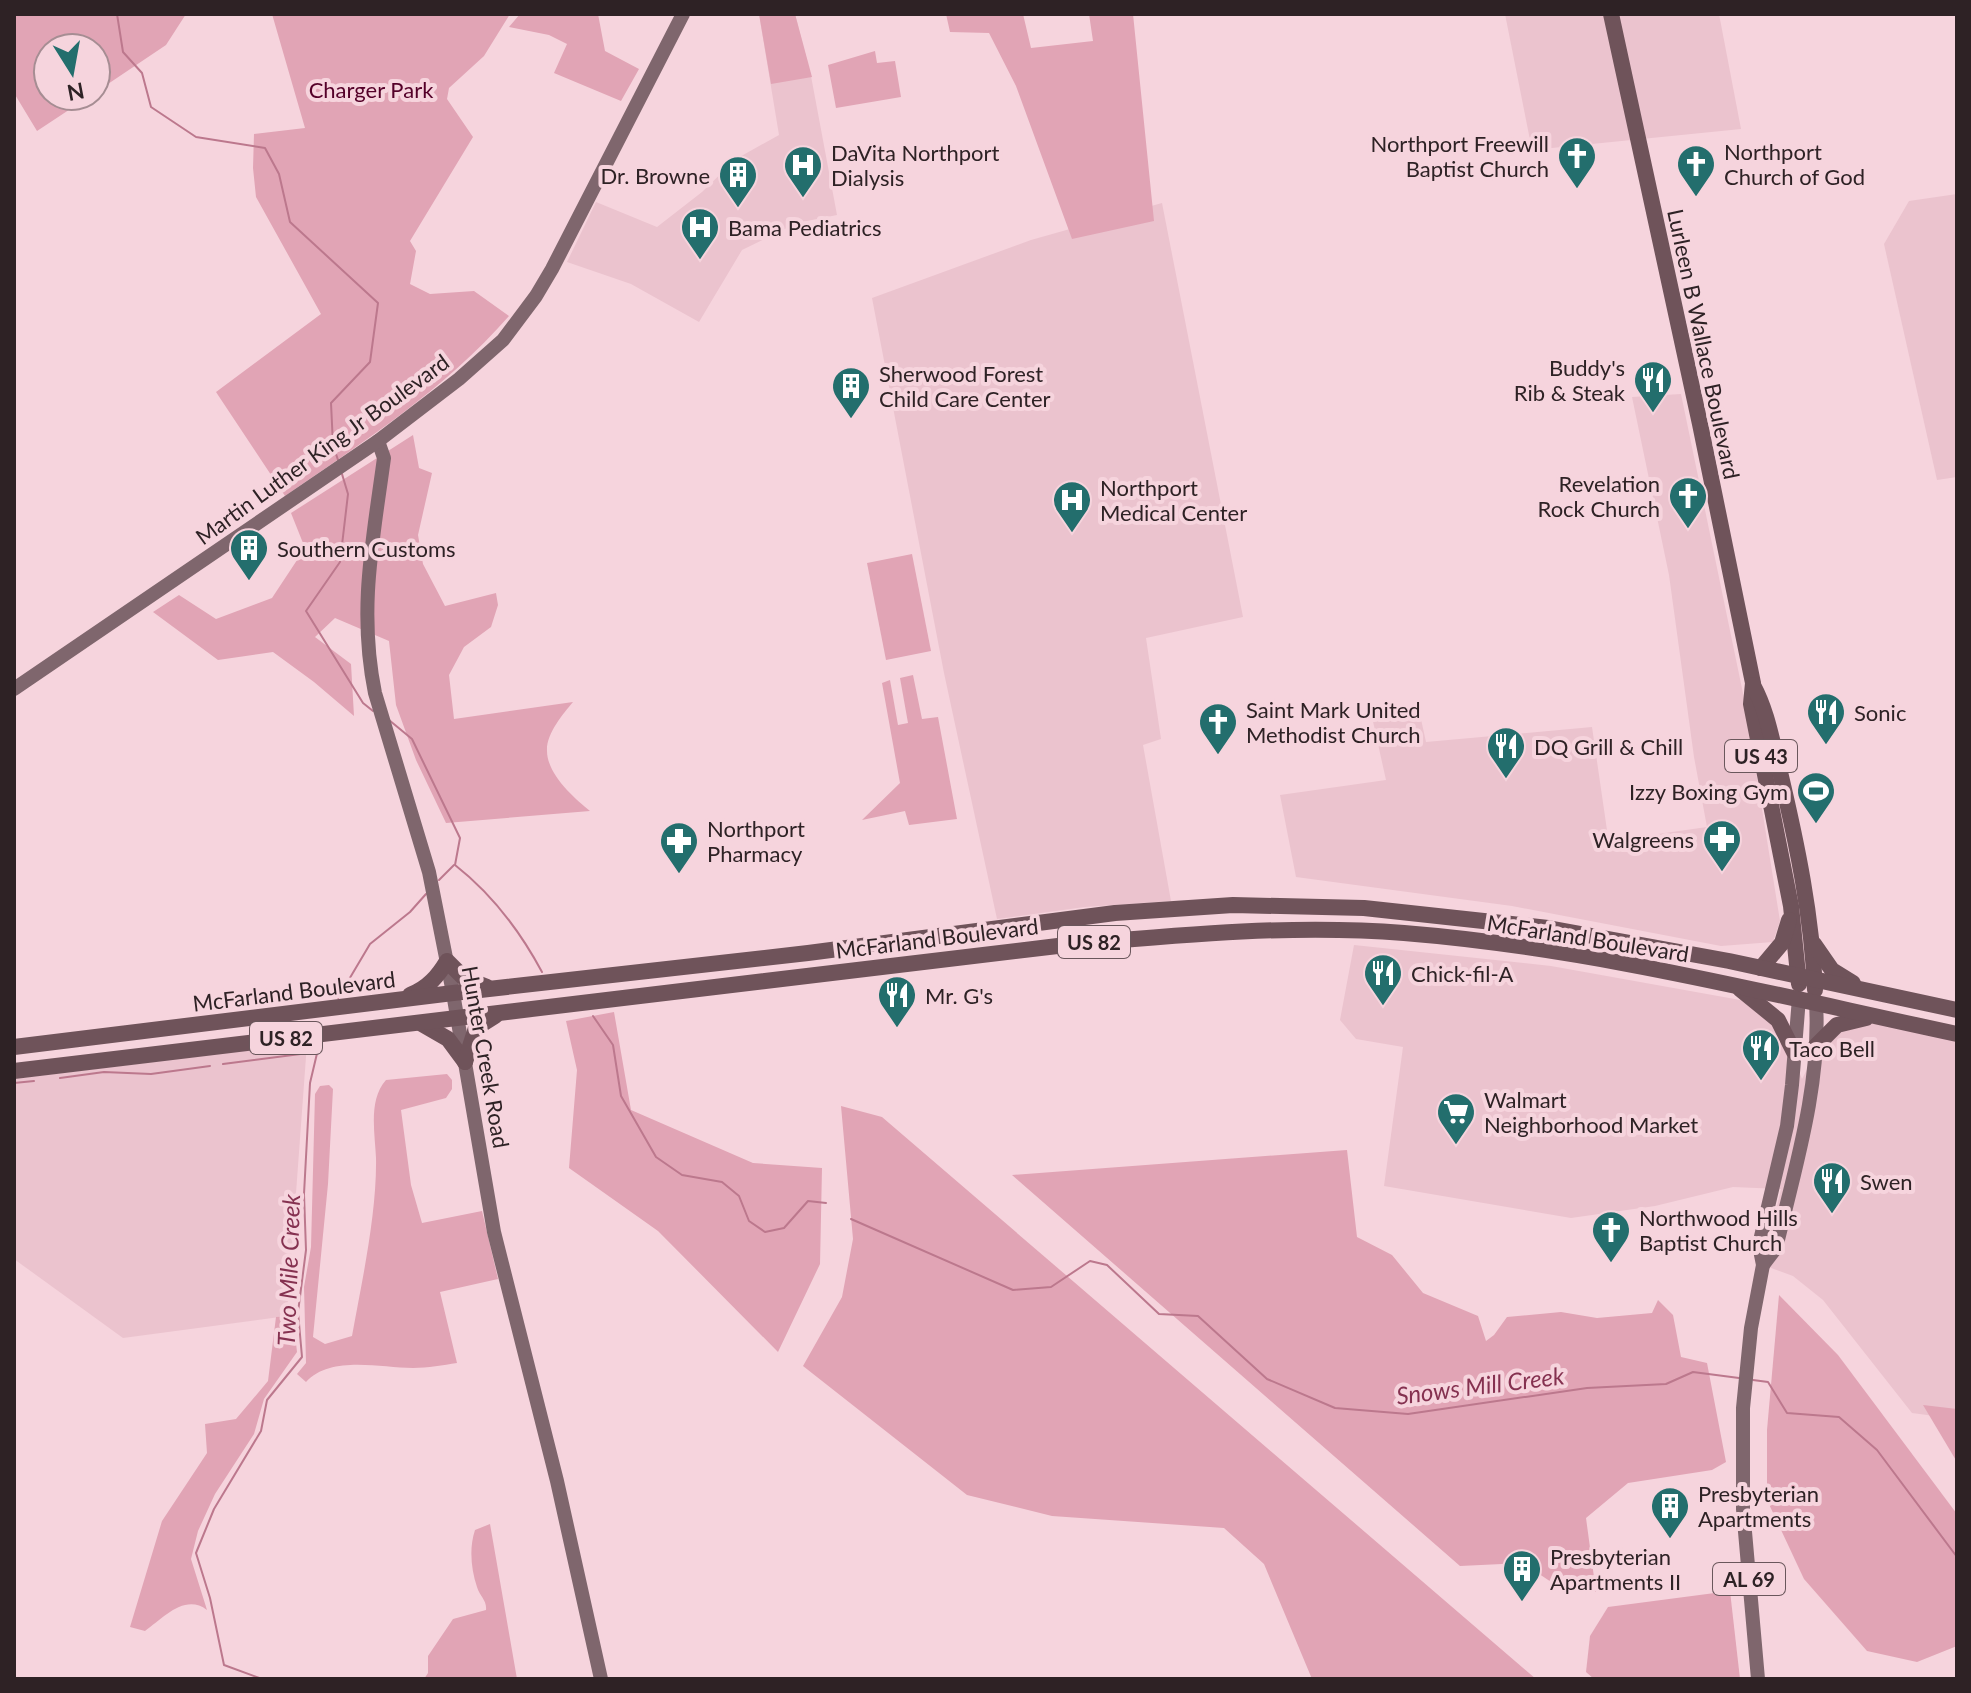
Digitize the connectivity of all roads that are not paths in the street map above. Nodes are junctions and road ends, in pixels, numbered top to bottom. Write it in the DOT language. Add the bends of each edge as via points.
graph roads {
  1 [pos="683,14"];
  2 [pos="1611,14"];
  3 [pos="401,423"];
  4 [pos="378,441"];
  5 [pos="384,458"];
  6 [pos="1753,683"];
  7 [pos="14,689"];
  8 [pos="1791,906"];
  9 [pos="1811,939"];
  10 [pos="447,961"];
  11 [pos="720,963"];
  12 [pos="671,968"];
  13 [pos="1761,968"];
  14 [pos="1807,978"];
  15 [pos="1736,986"];
  16 [pos="491,989"];
  17 [pos="1866,990"];
  18 [pos="673,992"];
  19 [pos="453,993"];
  20 [pos="1799,998"];
  21 [pos="615,1000"];
  22 [pos="394,1001"];
  23 [pos="1816,1002"];
  24 [pos="1957,1010"];
  25 [pos="502,1013"];
  26 [pos="1875,1017"];
  27 [pos="247,1018"];
  28 [pos="457,1018"];
  29 [pos="421,1023"];
  30 [pos="1957,1034"];
  31 [pos="14,1047"];
  32 [pos="215,1047"];
  33 [pos="1815,1047"];
  34 [pos="1794,1052"];
  35 [pos="465,1062"];
  36 [pos="14,1071"];
  37 [pos="1763,1265"];
  38 [pos="601,1679"];
  39 [pos="1758,1679"];
  1 -- 3 [label="main road, Martin Luther King Jr Boulevard" via="536,296 503,340"];
  2 -- 6 [label="highway, Lurleen B Wallace Boulevard / US 43"];
  3 -- 4 [label="main road, Martin Luther King Jr Boulevard"];
  3 -- 5 [label="main road"];
  4 -- 5 [label="main road, Hunter Creek Road"];
  4 -- 7 [label="main road, Martin Luther King Jr Boulevard"];
  5 -- 10 [label="main road, Hunter Creek Road" via="366,593 369,665 430,876"];
  6 -- 8 [label="highway, Lurleen B Wallace Boulevard / US 43" via="1751,704"];
  6 -- 9 [label="highway, Lurleen B Wallace Boulevard / US 43" via="1765,707 1798,849"];
  8 -- 13 [label="highway" via="1782,943"];
  8 -- 14 [label="highway, Lurleen B Wallace Boulevard / US 43"];
  9 -- 14 [label="highway, Lurleen B Wallace Boulevard / AL 69"];
  9 -- 17 [label="highway" via="1832,970"];
  10 -- 16 [label="highway" via="464,978"];
  10 -- 19 [label="main road, Hunter Creek Road"];
  10 -- 22 [label="highway" via="420,991"];
  11 -- 12 [label="highway, McFarland Boulevard / US 82"];
  11 -- 13 [label="highway, McFarland Boulevard / US 82" via="1115,913 1249,905 1364,908 1548,928"];
  11 -- 18 [label="highway" via="675,979"];
  12 -- 16 [label="highway, McFarland Boulevard / US 82"];
  12 -- 21 [label="highway" via="661,985"];
  13 -- 14 [label="highway, McFarland Boulevard / US 82"];
  14 -- 17 [label="highway, McFarland Boulevard / US 82"];
  14 -- 20 [label="highway, Lurleen B Wallace Boulevard / AL 69"];
  14 -- 23 [label="highway, AL 69"];
  15 -- 18 [label="highway, McFarland Boulevard / US 82" via="1514,946 1404,933 1307,930 1066,945"];
  15 -- 20 [label="highway, McFarland Boulevard / US 82"];
  15 -- 34 [label="highway" via="1771,1012"];
  16 -- 19 [label="highway, McFarland Boulevard / US 82"];
  17 -- 24 [label="highway, McFarland Boulevard"];
  18 -- 21 [label="highway, McFarland Boulevard / US 82"];
  19 -- 22 [label="highway, McFarland Boulevard / US 82"];
  19 -- 28 [label="main road, Hunter Creek Road"];
  20 -- 23 [label="highway, McFarland Boulevard / US 82"];
  20 -- 34 [label="main road, AL 69"];
  21 -- 25 [label="highway, McFarland Boulevard / US 82"];
  22 -- 27 [label="highway, McFarland Boulevard / US 82"];
  23 -- 26 [label="highway, McFarland Boulevard"];
  23 -- 33 [label="main road, AL 69"];
  25 -- 28 [label="highway, McFarland Boulevard / US 82"];
  25 -- 35 [label="highway" via="476,1028"];
  26 -- 30 [label="highway, McFarland Boulevard"];
  26 -- 33 [label="highway" via="1837,1025"];
  27 -- 31 [label="highway, McFarland Boulevard / US 82"];
  27 -- 32 [label="highway" via="217,1030"];
  28 -- 29 [label="highway, McFarland Boulevard / US 82"];
  28 -- 35 [label="main road, Hunter Creek Road"];
  29 -- 32 [label="highway, McFarland Boulevard / US 82"];
  29 -- 35 [label="highway" via="448,1039"];
  32 -- 36 [label="highway, McFarland Boulevard / US 82"];
  33 -- 37 [label="main road, AL 69" via="1803,1136 1776,1248"];
  34 -- 37 [label="main road, AL 69" via="1787,1126 1759,1245"];
  35 -- 38 [label="main road, Hunter Creek Road" via="494,1232"];
  37 -- 39 [label="main road, AL 69" via="1743,1423 1743,1509"];
}
